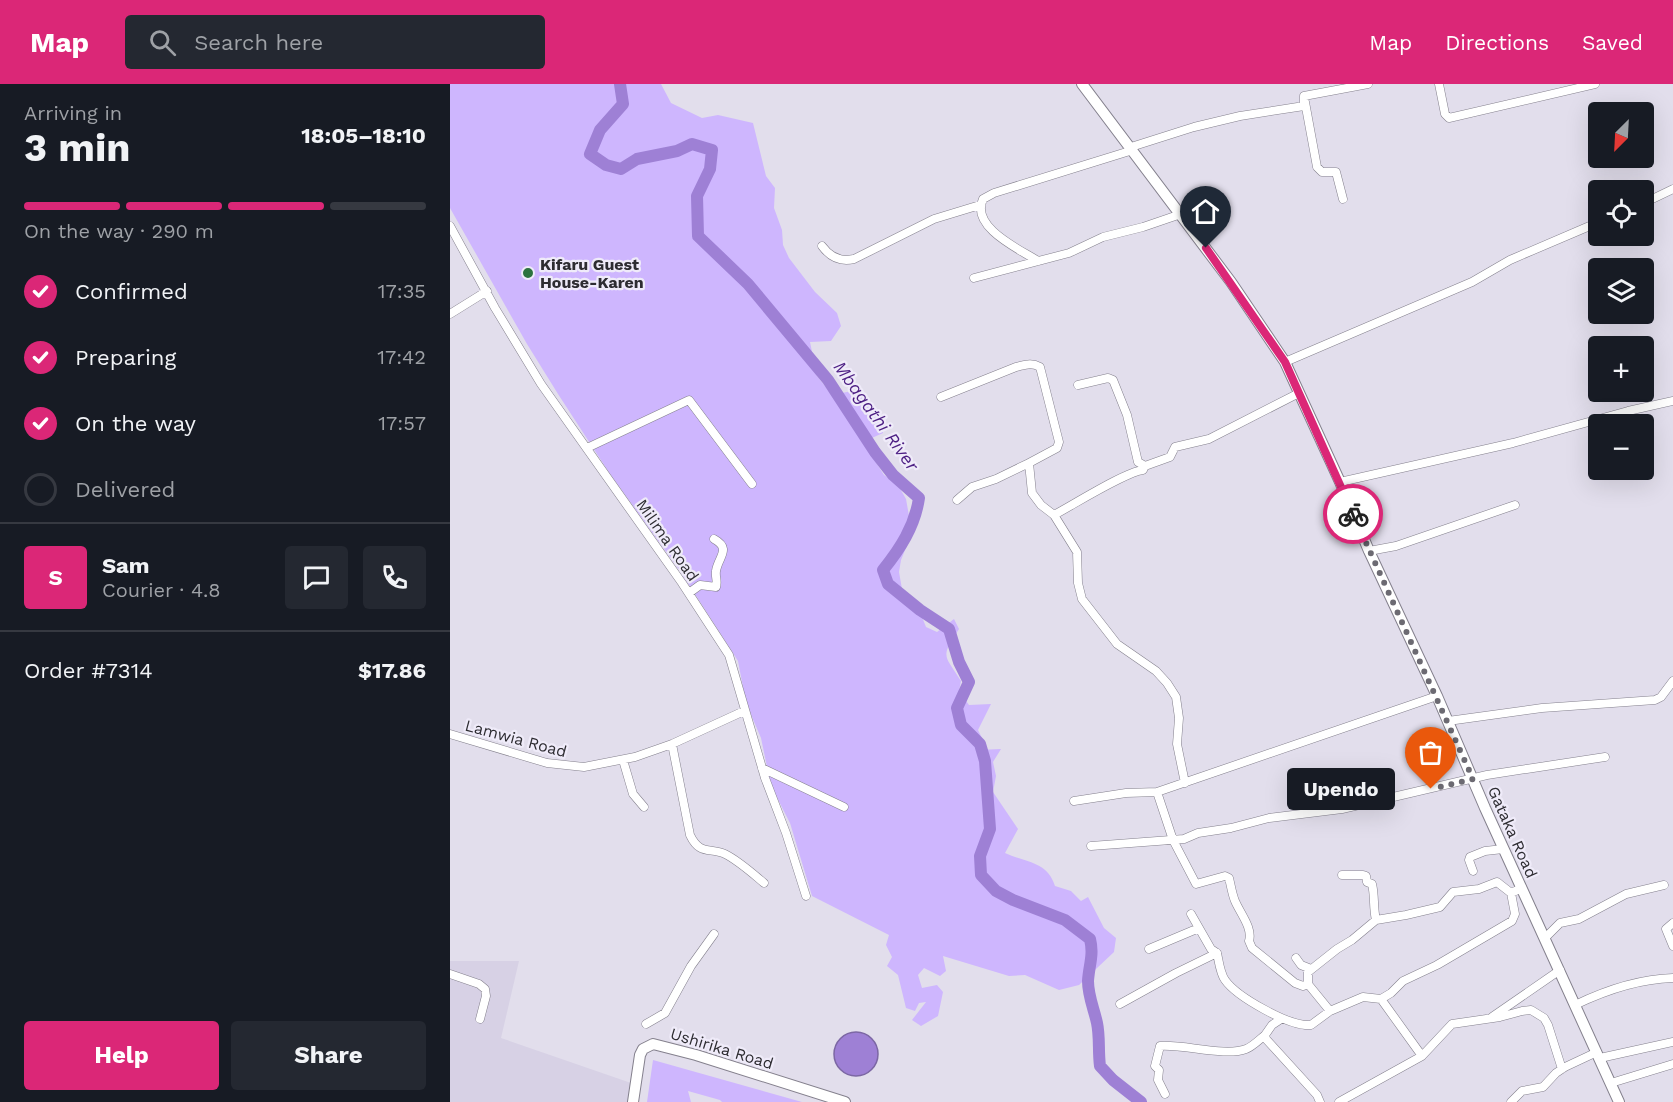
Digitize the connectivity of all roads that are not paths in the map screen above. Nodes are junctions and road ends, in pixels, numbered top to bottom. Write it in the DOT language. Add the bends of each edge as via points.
graph roads {
  1 [pos="1082,84"];
  2 [pos="1368,84"];
  3 [pos="1439,84"];
  4 [pos="1595,84"];
  5 [pos="1304,96"];
  6 [pos="1132,148"];
  7 [pos="1673,189"];
  8 [pos="1654,198"];
  9 [pos="1343,199"];
  10 [pos="980,205"];
  11 [pos="1181,214"];
  12 [pos="450,226"];
  13 [pos="1588,227"];
  14 [pos="822,246"];
  15 [pos="1038,261"];
  16 [pos="974,278"];
  17 [pos="487,291"];
  18 [pos="450,314"];
  19 [pos="1285,362"];
  20 [pos="1078,385"];
  21 [pos="1299,393"];
  22 [pos="940,397"];
  23 [pos="1673,401"];
  24 [pos="587,448"];
  25 [pos="1029,463"];
  26 [pos="1144,466"];
  27 [pos="1340,482"];
  28 [pos="752,484"];
  29 [pos="957,500"];
  30 [pos="1515,505"];
  31 [pos="1054,515"];
  32 [pos="714,539"];
  33 [pos="1369,551"];
  34 [pos="689,593"];
  35 [pos="1673,681"];
  36 [pos="1437,696"];
  37 [pos="744,711"];
  38 [pos="1448,722"];
  39 [pos="450,734"];
  40 [pos="672,744"];
  41 [pos="1605,757"];
  42 [pos="623,760"];
  43 [pos="762,768"];
  44 [pos="1473,779"];
  45 [pos="1185,783"];
  46 [pos="1157,792"];
  47 [pos="1074,801"];
  48 [pos="644,807"];
  49 [pos="844,807"];
  50 [pos="1173,840"];
  51 [pos="1091,846"];
  52 [pos="1503,849"];
  53 [pos="1473,871"];
  54 [pos="1342,875"];
  55 [pos="764,883"];
  56 [pos="1664,885"];
  57 [pos="1516,890"];
  58 [pos="806,896"];
  59 [pos="1191,914"];
  60 [pos="1376,920"];
  61 [pos="1673,924"];
  62 [pos="1199,928"];
  63 [pos="714,934"];
  64 [pos="1545,938"];
  65 [pos="1673,946"];
  66 [pos="1149,949"];
  67 [pos="1217,953"];
  68 [pos="1296,958"];
  69 [pos="1323,959"];
  70 [pos="1560,970"];
  71 [pos="450,974"];
  72 [pos="1673,978"];
  73 [pos="1308,984"];
  74 [pos="1381,999"];
  75 [pos="1120,1004"];
  76 [pos="1575,1005"];
  77 [pos="1330,1011"];
  78 [pos="480,1018"];
  79 [pos="1281,1019"];
  80 [pos="1490,1019"];
  81 [pos="646,1024"];
  82 [pos="1265,1035"];
  83 [pos="1673,1042"];
  84 [pos="1599,1055"];
  85 [pos="1422,1056"];
  86 [pos="1673,1064"];
  87 [pos="1562,1069"];
  88 [pos="1611,1083"];
  89 [pos="1166,1094"];
  90 [pos="633,1102"];
  91 [pos="845,1102"];
  92 [pos="1320,1102"];
  93 [pos="1339,1102"];
  94 [pos="1511,1102"];
  95 [pos="1619,1102"];
  1 -- 6 [label="street, Gataka Road"];
  2 -- 5 [label="street"];
  3 -- 4 [label="street" via="1449,118"];
  5 -- 6 [label="street" via="1304,106 1194,127"];
  5 -- 9 [label="street" via="1317,167 1322,172 1336,172"];
  6 -- 10 [label="street" via="988,195"];
  6 -- 11 [label="street, Gataka Road"];
  7 -- 8 [label="street"];
  10 -- 14 [label="street" via="934,219 847,261 834,257"];
  10 -- 15 [label="street" via="989,229"];
  11 -- 15 [label="street"];
  11 -- 19 [label="street, Gataka Road"];
  12 -- 17 [label="street, Milima Road"];
  13 -- 19 [label="street" via="1510,260 1472,282"];
  15 -- 16 [label="street"];
  17 -- 18 [label="street"];
  17 -- 24 [label="street, Milima Road" via="541,384"];
  19 -- 21 [label="street, Gataka Road"];
  20 -- 26 [label="street" via="1113,380 1127,415 1138,462"];
  21 -- 26 [label="street" via="1209,439 1175,447 1170,457"];
  21 -- 27 [label="street, Gataka Road"];
  22 -- 25 [label="street" via="1016,367 1040,367 1059,442 1056,448"];
  23 -- 27 [label="street"];
  24 -- 28 [label="street" via="689,400"];
  24 -- 34 [label="street, Milima Road"];
  25 -- 29 [label="street" via="972,487"];
  25 -- 31 [label="street" via="1032,493"];
  26 -- 31 [label="street" via="1143,470"];
  27 -- 33 [label="street, Gataka Road"];
  30 -- 33 [label="street" via="1396,546"];
  31 -- 45 [label="street" via="1077,552 1082,599 1117,644 1156,670 1176,697 1177,744"];
  32 -- 34 [label="street" via="723,551 716,587 700,585"];
  33 -- 36 [label="street, Gataka Road"];
  34 -- 37 [label="street, Milima Road" via="729,656"];
  35 -- 38 [label="street" via="1655,700 1542,708"];
  36 -- 38 [label="street, Gataka Road"];
  36 -- 45 [label="street"];
  37 -- 40 [label="street, Lamwia Road"];
  37 -- 43 [label="street, Milima Road"];
  38 -- 44 [label="street, Gataka Road"];
  39 -- 42 [label="street, Lamwia Road" via="547,763 584,767"];
  40 -- 42 [label="street, Lamwia Road"];
  40 -- 55 [label="street" via="693,842 712,852 724,853"];
  41 -- 44 [label="street"];
  42 -- 48 [label="street" via="633,794"];
  43 -- 49 [label="street"];
  43 -- 58 [label="street, Milima Road"];
  44 -- 50 [label="street" via="1341,809 1269,818"];
  44 -- 52 [label="street, Gataka Road"];
  45 -- 46 [label="street"];
  46 -- 47 [label="street"];
  46 -- 50 [label="street"];
  50 -- 51 [label="street"];
  50 -- 73 [label="street" via="1196,884 1229,878 1252,948 1295,983"];
  52 -- 53 [label="street" via="1470,856"];
  52 -- 57 [label="street, Gataka Road"];
  54 -- 60 [label="street" via="1366,876 1372,884"];
  56 -- 64 [label="street" via="1626,894 1579,920 1560,923"];
  57 -- 60 [label="street" via="1497,882 1453,892 1440,907"];
  57 -- 64 [label="street, Gataka Road"];
  57 -- 74 [label="street" via="1512,921 1403,981"];
  59 -- 62 [label="street"];
  60 -- 69 [label="street"];
  61 -- 65 [label="street" via="1666,929"];
  62 -- 66 [label="street"];
  62 -- 67 [label="street"];
  63 -- 81 [label="street" via="665,1013"];
  64 -- 70 [label="street, Gataka Road"];
  67 -- 75 [label="street"];
  67 -- 79 [label="street" via="1223,977 1233,990"];
  68 -- 69 [label="street" via="1311,969"];
  69 -- 73 [label="street" via="1308,972"];
  70 -- 76 [label="street, Gataka Road"];
  70 -- 80 [label="street"];
  71 -- 78 [label="street" via="485,989"];
  72 -- 76 [label="street" via="1609,990"];
  73 -- 77 [label="street"];
  74 -- 77 [label="street" via="1363,997"];
  74 -- 85 [label="street"];
  76 -- 84 [label="street, Gataka Road"];
  77 -- 79 [label="street" via="1311,1025"];
  79 -- 82 [label="street"];
  80 -- 85 [label="street" via="1452,1024"];
  80 -- 87 [label="street" via="1522,1011 1538,1012 1548,1025"];
  82 -- 89 [label="street" via="1245,1050 1160,1046 1155,1066"];
  82 -- 92 [label="street"];
  83 -- 84 [label="street"];
  84 -- 87 [label="street"];
  84 -- 88 [label="street, Gataka Road"];
  85 -- 93 [label="street"];
  86 -- 88 [label="street"];
  87 -- 94 [label="street" via="1543,1087 1522,1091"];
  88 -- 95 [label="street, Gataka Road"];
  90 -- 91 [label="street, Ushirika Road" via="640,1055 653,1044"];
}
